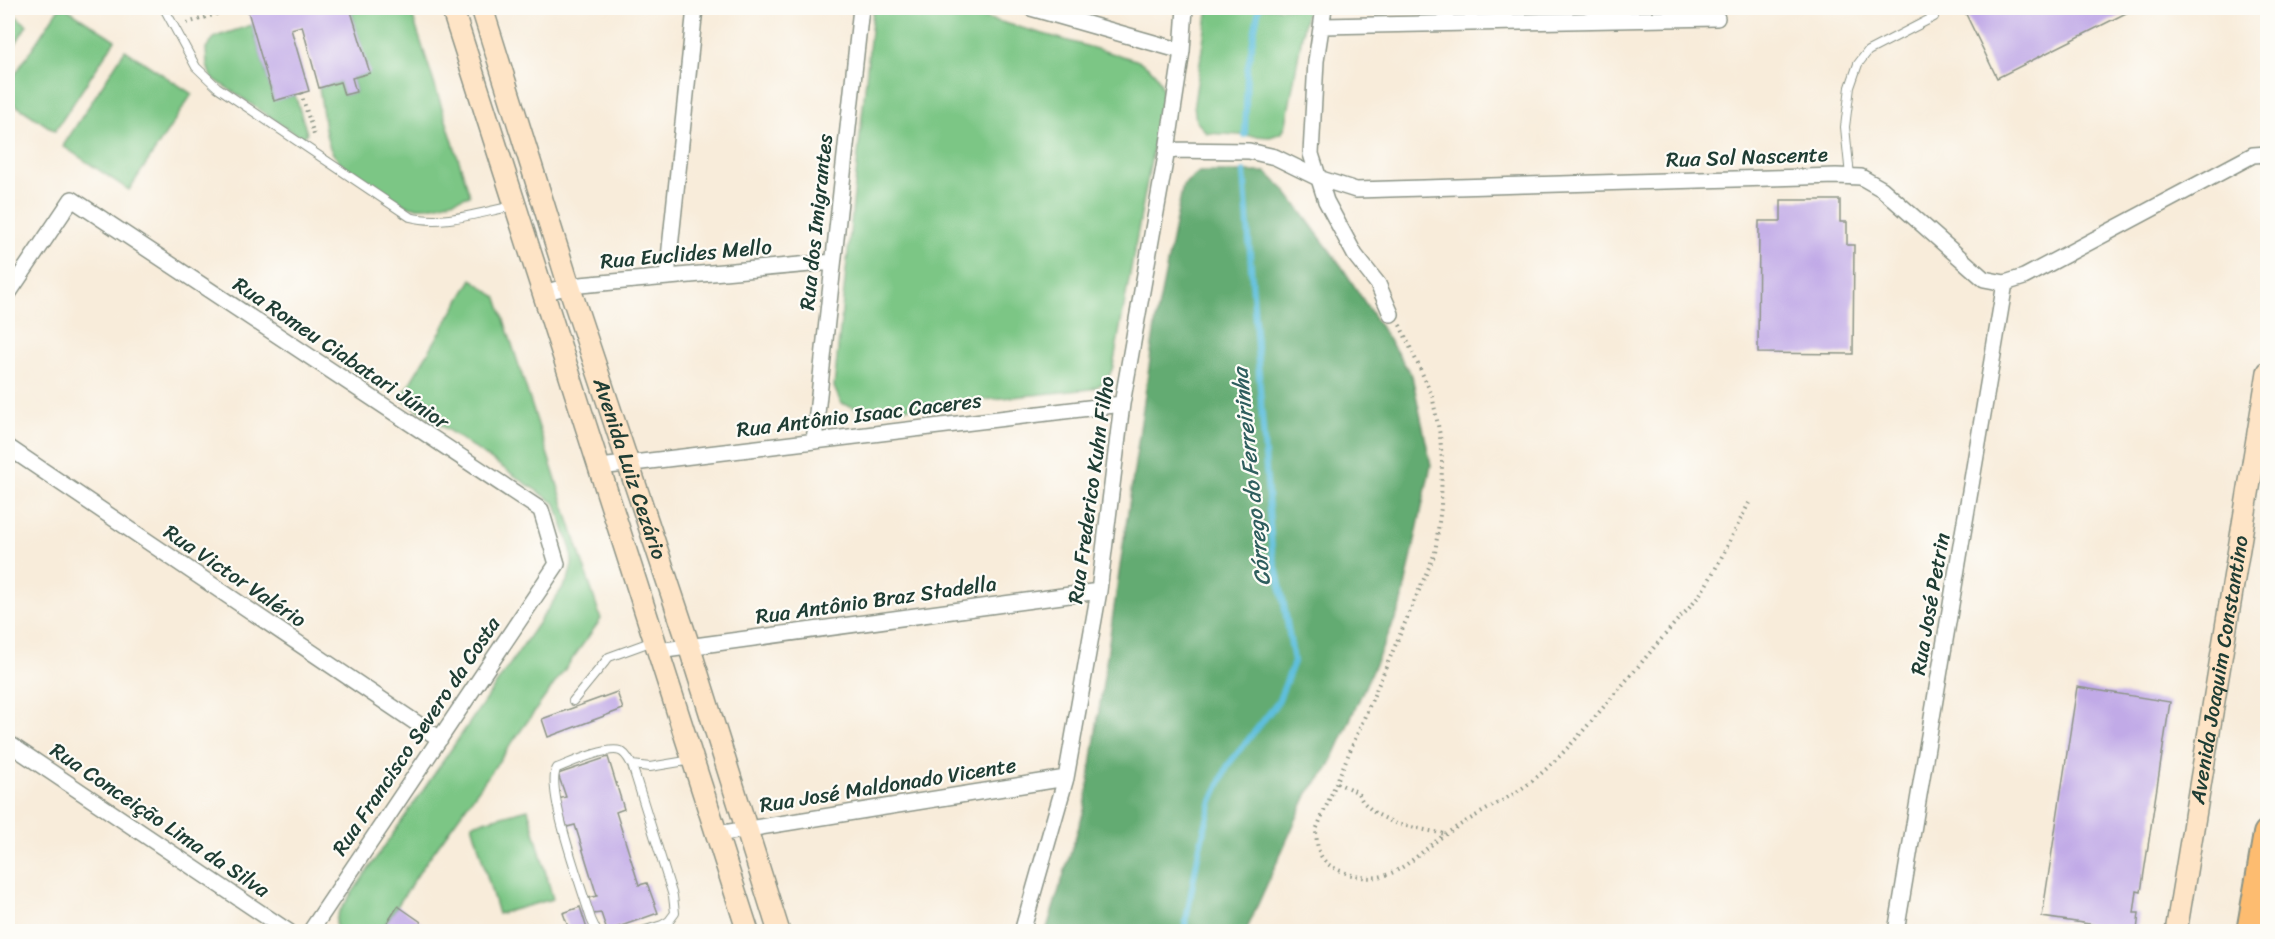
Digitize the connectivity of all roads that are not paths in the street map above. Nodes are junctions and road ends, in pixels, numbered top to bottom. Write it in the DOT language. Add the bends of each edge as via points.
graph roads {
  1 [pos="164,8"];
  2 [pos="452,8"];
  3 [pos="482,8"];
  4 [pos="695,8"];
  5 [pos="861,8"];
  6 [pos="1031,8"];
  7 [pos="1185,8"];
  8 [pos="1324,8"];
  9 [pos="1934,17"];
  10 [pos="1717,18"];
  11 [pos="1323,26"];
  12 [pos="1182,51"];
  13 [pos="1167,150"];
  14 [pos="2268,154"];
  15 [pos="1850,176"];
  16 [pos="1318,178"];
  17 [pos="516,206"];
  18 [pos="833,262"];
  19 [pos="667,277"];
  20 [pos="2005,283"];
  21 [pos="568,286"];
  22 [pos="543,292"];
  23 [pos="8,294"];
  24 [pos="1391,314"];
  25 [pos="2268,372"];
  26 [pos="1122,404"];
  27 [pos="814,441"];
  28 [pos="8,447"];
  29 [pos="627,464"];
  30 [pos="600,467"];
  31 [pos="557,564"];
  32 [pos="1099,591"];
  33 [pos="657,645"];
  34 [pos="689,646"];
  35 [pos="573,701"];
  36 [pos="716,732"];
  37 [pos="440,739"];
  38 [pos="687,739"];
  39 [pos="8,743"];
  40 [pos="693,760"];
  41 [pos="632,765"];
  42 [pos="1066,778"];
  43 [pos="747,829"];
  44 [pos="717,834"];
  45 [pos="2268,834"];
  46 [pos="289,932"];
  47 [pos="310,932"];
  48 [pos="597,932"];
  49 [pos="639,932"];
  50 [pos="748,932"];
  51 [pos="779,932"];
  52 [pos="1022,932"];
  53 [pos="1896,932"];
  54 [pos="2176,932"];
  55 [pos="2251,932"];
  1 -- 17 [label="lane" via="196,68 217,87 410,217 442,220"];
  2 -- 17 [label="street, Avenida Luiz Cezário"];
  3 -- 21 [label="street, Avenida Luiz Cezário"];
  4 -- 19 [label="street"];
  5 -- 18 [label="street, Rua dos Imigrantes"];
  6 -- 12 [label="street"];
  7 -- 12 [label="street, Rua Frederico Kuhn Filho"];
  8 -- 11 [label="street"];
  9 -- 15 [label="lane" via="1868,51 1858,64 1850,87 1845,127"];
  10 -- 11 [label="street"];
  11 -- 16 [label="street" via="1312,104 1311,154"];
  12 -- 13 [label="street, Rua Frederico Kuhn Filho"];
  13 -- 16 [label="street, Rua Sol Nascente" via="1249,151 1275,157"];
  13 -- 26 [label="street, Rua Frederico Kuhn Filho"];
  14 -- 20 [label="street" via="2253,155 2024,277"];
  15 -- 16 [label="street, Rua Sol Nascente" via="1356,190"];
  15 -- 20 [label="street, Rua Sol Nascente" via="1861,177 1882,189 1984,279"];
  16 -- 24 [label="street" via="1326,201 1355,255 1378,284"];
  17 -- 22 [label="street, Avenida Luiz Cezário"];
  18 -- 19 [label="street, Rua Euclides Mello"];
  18 -- 27 [label="street, Rua dos Imigrantes"];
  19 -- 21 [label="street, Rua Euclides Mello"];
  20 -- 53 [label="street, Rua José Petrin"];
  21 -- 22 [label="street, Rua Euclides Mello"];
  21 -- 29 [label="street, Avenida Luiz Cezário"];
  22 -- 30 [label="street, Avenida Luiz Cezário"];
  23 -- 31 [label="street, Rua Romeu Ciabatari Júnior" via="72,199 541,510"];
  25 -- 54 [label="street, Avenida Joaquim Constantino"];
  26 -- 27 [label="street, Rua Antônio Isaac Caceres"];
  26 -- 32 [label="street, Rua Frederico Kuhn Filho"];
  27 -- 29 [label="street, Rua Antônio Isaac Caceres"];
  28 -- 37 [label="street, Rua Victor Valério"];
  29 -- 30 [label="street, Rua Antônio Isaac Caceres"];
  29 -- 34 [label="street, Avenida Luiz Cezário"];
  30 -- 33 [label="street, Avenida Luiz Cezário"];
  31 -- 37 [label="street, Rua Francisco Severo da Costa"];
  32 -- 34 [label="street, Rua Antônio Braz Stadella"];
  32 -- 42 [label="street, Rua Frederico Kuhn Filho"];
  33 -- 34 [label="street, Rua Antônio Braz Stadella"];
  33 -- 35 [label="lane" via="609,657"];
  33 -- 38 [label="street, Avenida Luiz Cezário"];
  34 -- 36 [label="street, Avenida Luiz Cezário"];
  36 -- 38 [label="street"];
  36 -- 43 [label="street, Avenida Luiz Cezário"];
  37 -- 47 [label="street, Rua Francisco Severo da Costa"];
  38 -- 40 [label="street, Avenida Luiz Cezário"];
  39 -- 46 [label="street, Rua Conceição Lima da Silva"];
  40 -- 41 [label="lane" via="650,767"];
  40 -- 44 [label="street, Avenida Luiz Cezário"];
  41 -- 48 [label="lane" via="617,750 556,768 553,773 557,810"];
  41 -- 49 [label="lane" via="675,913 662,925"];
  42 -- 43 [label="street, Rua José Maldonado Vicente"];
  42 -- 52 [label="street, Rua Frederico Kuhn Filho"];
  43 -- 44 [label="street, Rua José Maldonado Vicente"];
  43 -- 51 [label="street, Avenida Luiz Cezário"];
  44 -- 50 [label="street, Avenida Luiz Cezário"];
  45 -- 55 [label="highway"];
}
